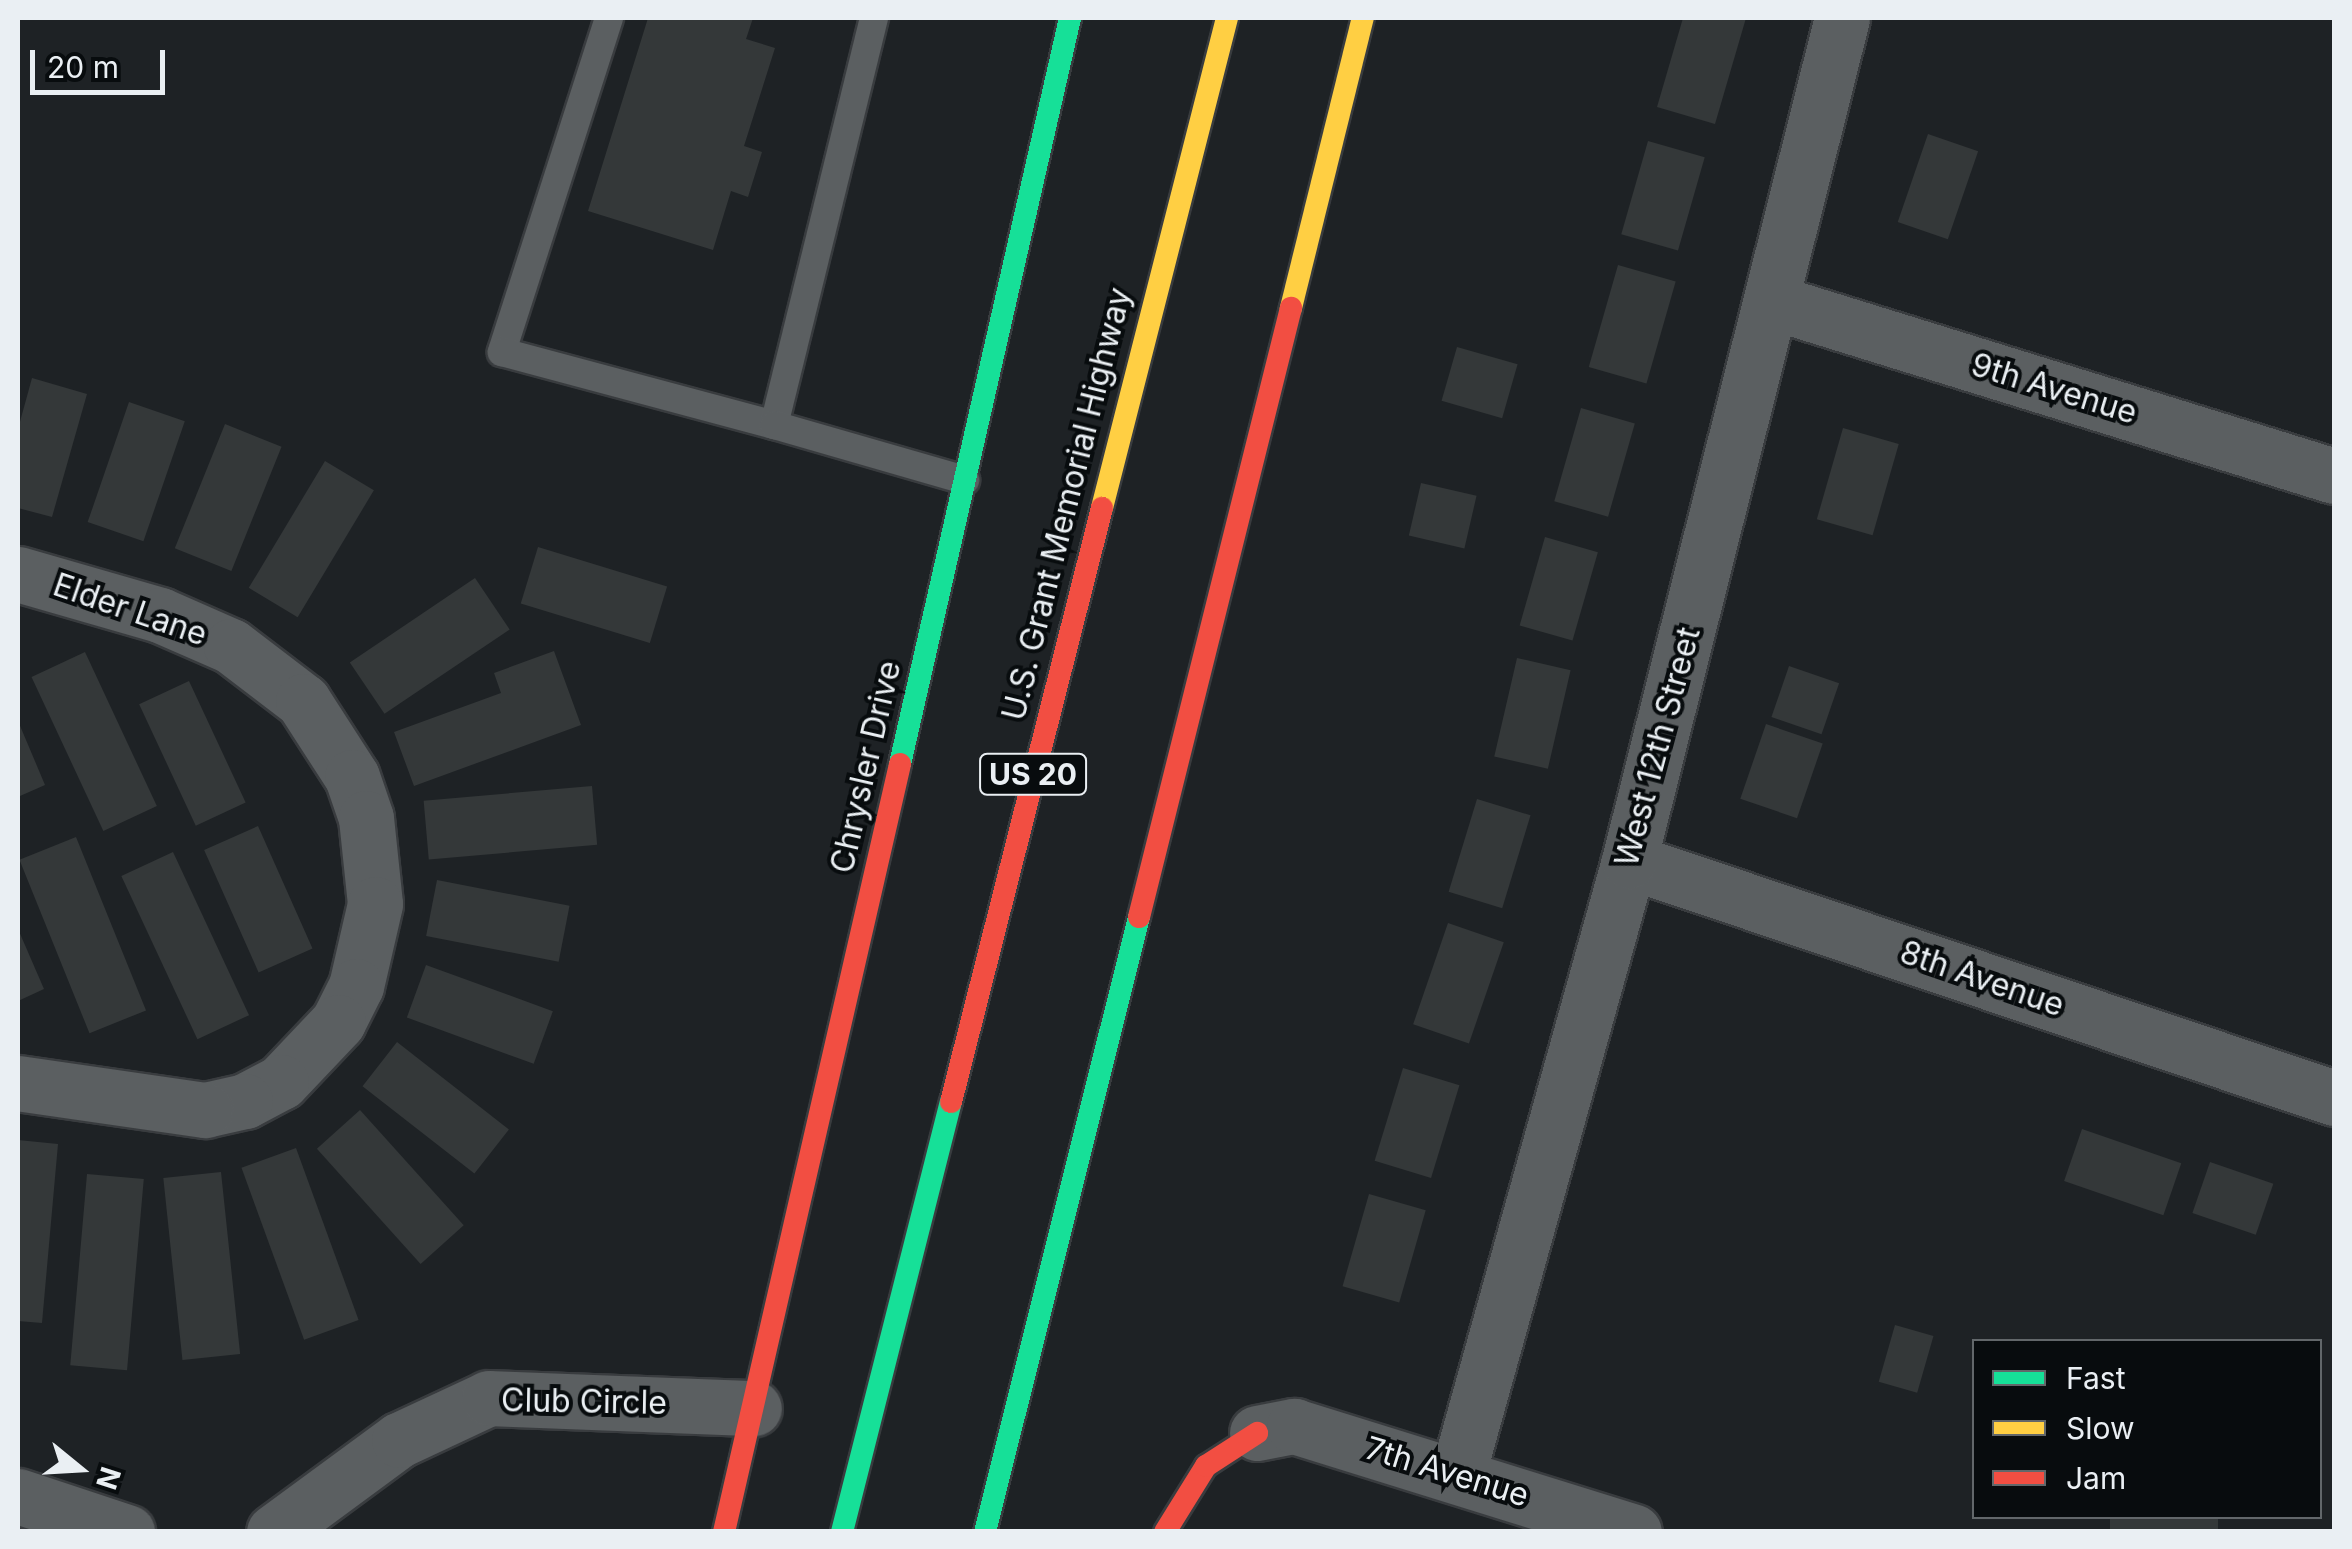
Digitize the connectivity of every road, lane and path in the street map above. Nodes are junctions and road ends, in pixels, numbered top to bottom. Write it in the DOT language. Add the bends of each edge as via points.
graph roads {
  1 [pos="608,18"];
  2 [pos="874,18"];
  3 [pos="1070,18"];
  4 [pos="1227,18"];
  5 [pos="1363,18"];
  6 [pos="1842,18"];
  7 [pos="1774,302"];
  8 [pos="774,425"];
  9 [pos="2334,476"];
  10 [pos="965,480"];
  11 [pos="18,574"];
  12 [pos="1629,861"];
  13 [pos="18,1083"];
  14 [pos="2334,1098"];
  15 [pos="754,1408"];
  16 [pos="1257,1433"];
  17 [pos="1458,1472"];
  18 [pos="18,1496"];
  19 [pos="127,1532"];
  20 [pos="274,1532"];
  21 [pos="724,1532"];
  22 [pos="842,1532"];
  23 [pos="986,1532"];
  24 [pos="1165,1532"];
  25 [pos="1634,1532"];
  1 -- 8 [label="lane" via="502,352"];
  2 -- 8 [label="lane"];
  3 -- 10 [label="main road, Chrysler Drive"];
  4 -- 22 [label="main road, U.S. Grant Memorial Highway / US 20"];
  5 -- 23 [label="main road"];
  6 -- 7 [label="street, West 12th Street"];
  7 -- 9 [label="street, 9th Avenue"];
  7 -- 12 [label="street, West 12th Street"];
  8 -- 10 [label="lane"];
  10 -- 15 [label="main road, Chrysler Drive"];
  11 -- 13 [label="street, Elder Lane" via="160,614 230,646 303,701 352,777 366,818 375,904 360,972 338,1022 282,1082 245,1101 205,1110"];
  12 -- 14 [label="street, 8th Avenue"];
  12 -- 17 [label="street, West 12th Street"];
  15 -- 20 [label="street, Club Circle" via="489,1398 399,1440"];
  15 -- 21 [label="main road, Chrysler Drive"];
  16 -- 17 [label="street, 7th Avenue" via="1294,1426"];
  16 -- 24 [label="main road" via="1206,1466"];
  17 -- 25 [label="street, 7th Avenue"];
  18 -- 19 [label="street"];
}
